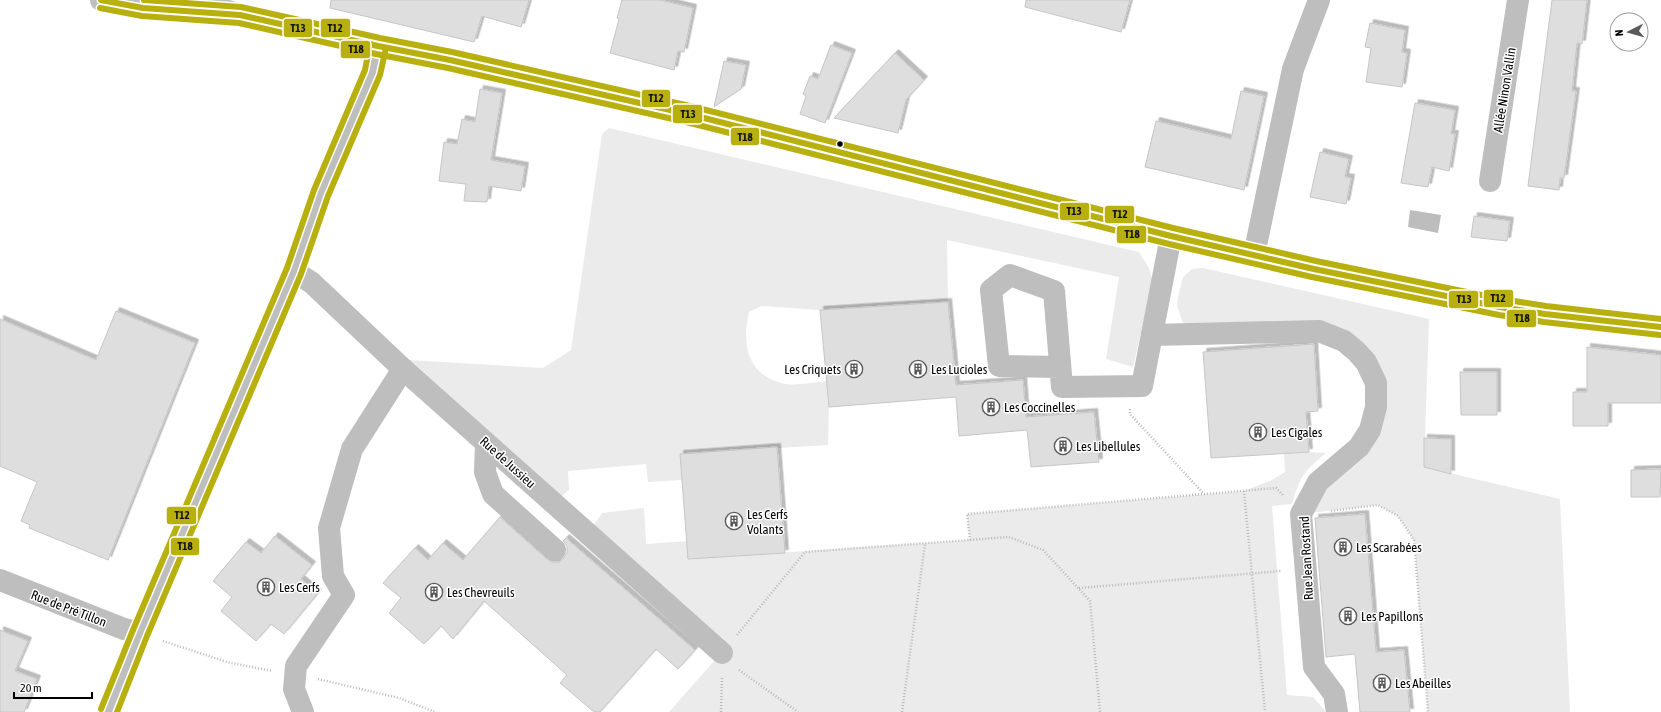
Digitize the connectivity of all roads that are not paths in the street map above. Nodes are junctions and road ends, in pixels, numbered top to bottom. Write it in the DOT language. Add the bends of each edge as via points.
graph roads {
  1 [pos="101,0"];
  2 [pos="196,0"];
  3 [pos="1319,0"];
  4 [pos="1518,0"];
  5 [pos="240,15"];
  6 [pos="378,46"];
  7 [pos="1490,181"];
  8 [pos="1171,236"];
  9 [pos="1254,255"];
  10 [pos="294,271"];
  11 [pos="1661,327"];
  12 [pos="1152,335"];
  13 [pos="1060,367"];
  14 [pos="403,369"];
  15 [pos="486,443"];
  16 [pos="555,550"];
  17 [pos="0,580"];
  18 [pos="140,633"];
  19 [pos="722,652"];
  20 [pos="108,712"];
  21 [pos="303,712"];
  22 [pos="1336,712"];
  1 -- 5 [label="street" via="143,8"];
  2 -- 5 [label="street"];
  3 -- 9 [label="street" via="1293,69"];
  4 -- 7 [label="street, Allée Ninon Vallin"];
  5 -- 6 [label="street"];
  6 -- 8 [label="street" via="688,114"];
  6 -- 10 [label="street" via="373,72 321,193"];
  8 -- 9 [label="street"];
  8 -- 12 [label="street"];
  9 -- 11 [label="street" via="1500,307"];
  10 -- 14 [label="street, Rue de Jussieu" via="312,284"];
  10 -- 18 [label="street"];
  12 -- 13 [label="street" via="1142,386 1062,387"];
  12 -- 22 [label="street, Rue Jean Rostand" via="1319,331 1344,341 1366,362 1376,383 1376,407 1370,430 1359,447 1318,482 1301,514 1314,667 1334,694"];
  13 -- 13 [label="street" via="1054,291 1010,275 990,290 999,366"];
  14 -- 15 [label="street, Rue de Jussieu"];
  14 -- 21 [label="street" via="352,449 330,528 333,576 344,595 296,666 294,689"];
  15 -- 16 [label="street" via="485,472 493,494"];
  15 -- 19 [label="street, Rue de Jussieu"];
  17 -- 18 [label="street, Rue de Pré Tillon"];
  18 -- 20 [label="street"];
}
